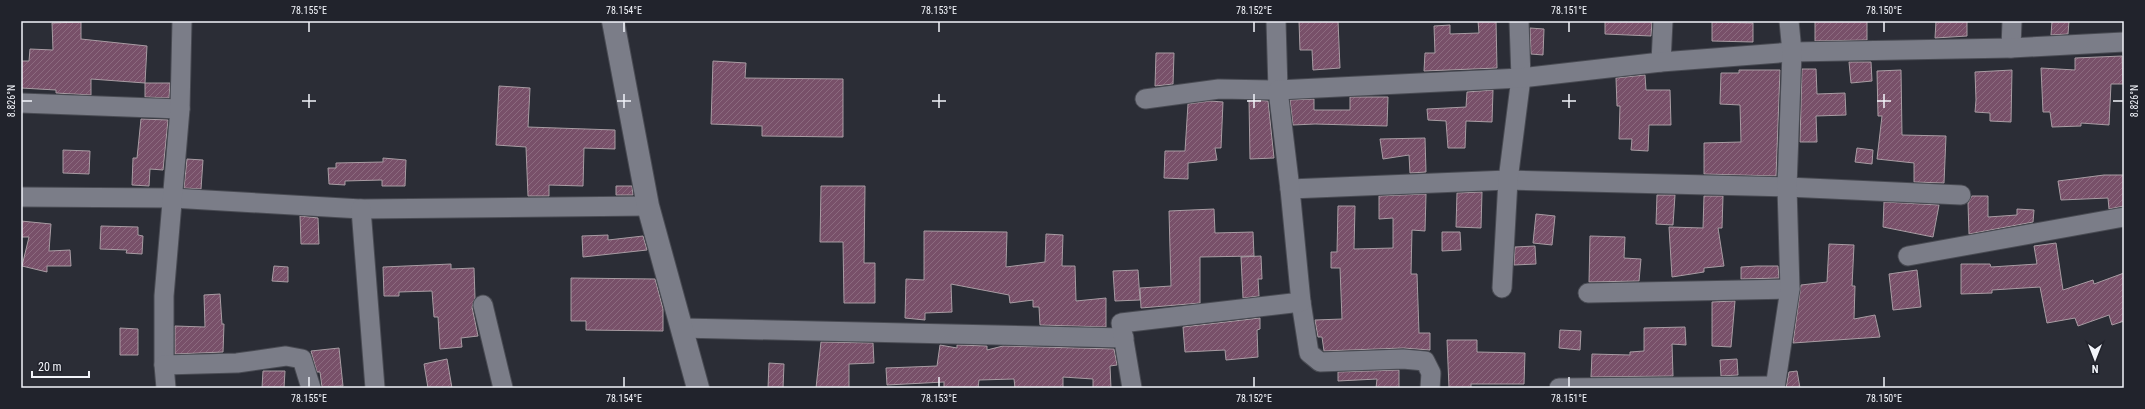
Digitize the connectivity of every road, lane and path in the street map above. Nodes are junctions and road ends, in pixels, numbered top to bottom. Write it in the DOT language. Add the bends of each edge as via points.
graph roads {
  1 [pos="177,21"];
  2 [pos="182,21"];
  3 [pos="613,21"];
  4 [pos="1276,21"];
  5 [pos="1519,21"];
  6 [pos="1664,21"];
  7 [pos="1789,21"];
  8 [pos="2012,21"];
  9 [pos="2124,42"];
  10 [pos="2011,48"];
  11 [pos="1792,52"];
  12 [pos="1662,62"];
  13 [pos="1521,78"];
  14 [pos="1278,90"];
  15 [pos="1145,99"];
  16 [pos="21,103"];
  17 [pos="180,109"];
  18 [pos="1508,180"];
  19 [pos="1787,187"];
  20 [pos="1290,189"];
  21 [pos="1961,195"];
  22 [pos="21,197"];
  23 [pos="172,198"];
  24 [pos="648,206"];
  25 [pos="361,209"];
  26 [pos="2124,217"];
  27 [pos="1908,256"];
  28 [pos="1502,288"];
  29 [pos="1790,289"];
  30 [pos="1588,293"];
  31 [pos="1301,302"];
  32 [pos="483,305"];
  33 [pos="681,328"];
  34 [pos="1124,338"];
  35 [pos="164,365"];
  36 [pos="1775,387"];
  37 [pos="166,388"];
  38 [pos="311,388"];
  39 [pos="375,388"];
  40 [pos="503,388"];
  41 [pos="698,388"];
  42 [pos="1132,388"];
  43 [pos="1430,388"];
  44 [pos="1559,388"];
  1 -- 2 [label="street"];
  2 -- 17 [label="street"];
  3 -- 24 [label="street"];
  4 -- 14 [label="street"];
  5 -- 13 [label="street"];
  6 -- 12 [label="street"];
  7 -- 11 [label="street"];
  8 -- 10 [label="street"];
  9 -- 10 [label="street"];
  10 -- 11 [label="street"];
  11 -- 12 [label="street"];
  11 -- 19 [label="street"];
  12 -- 13 [label="street"];
  13 -- 14 [label="street"];
  13 -- 18 [label="street"];
  14 -- 15 [label="street" via="1219,89"];
  14 -- 20 [label="street"];
  16 -- 17 [label="street"];
  17 -- 23 [label="street"];
  18 -- 19 [label="street"];
  18 -- 20 [label="street"];
  18 -- 28 [label="street"];
  19 -- 21 [label="street"];
  19 -- 29 [label="street"];
  20 -- 31 [label="street"];
  22 -- 23 [label="street"];
  23 -- 25 [label="street"];
  23 -- 35 [label="street" via="164,296"];
  24 -- 25 [label="street"];
  24 -- 33 [label="street"];
  25 -- 39 [label="street"];
  26 -- 27 [label="street"];
  29 -- 30 [label="street"];
  29 -- 36 [label="street"];
  31 -- 34 [label="street" via="1122,323"];
  31 -- 43 [label="street" via="1309,352 1320,362 1403,359 1425,361 1431,373"];
  32 -- 40 [label="street"];
  33 -- 34 [label="street"];
  33 -- 41 [label="street"];
  34 -- 42 [label="street"];
  35 -- 37 [label="street"];
  35 -- 38 [label="street" via="237,363 286,356 302,359"];
  36 -- 44 [label="street"];
}
